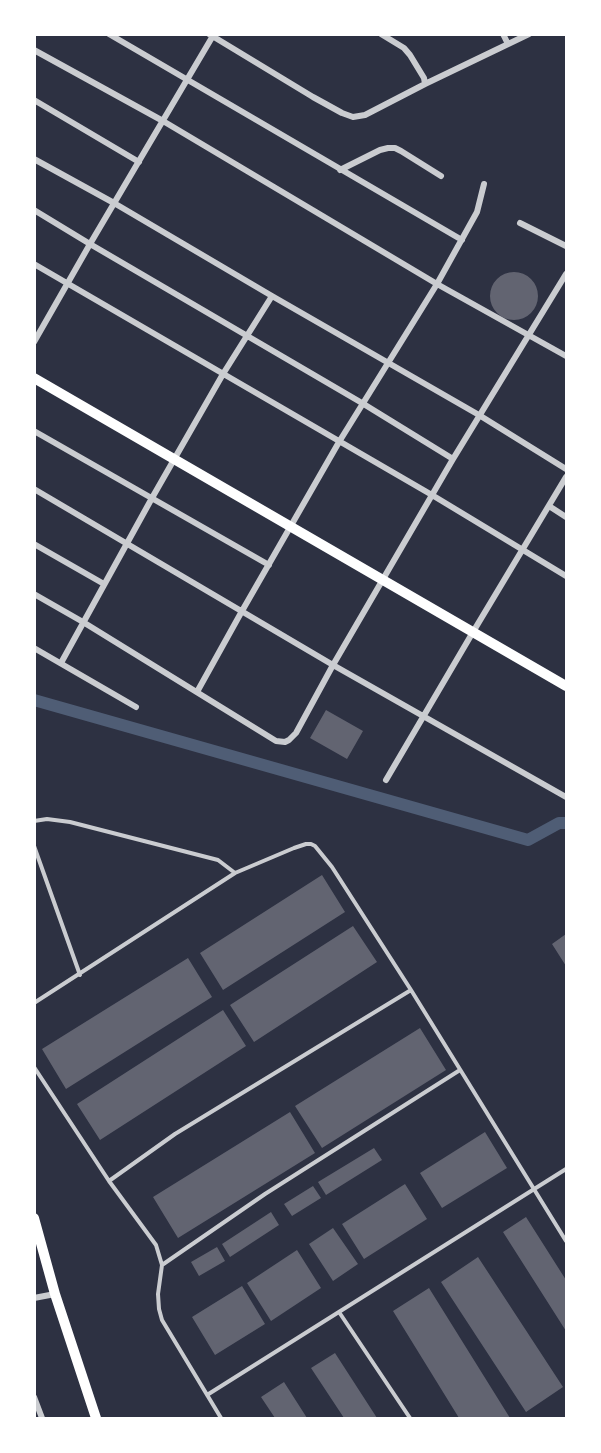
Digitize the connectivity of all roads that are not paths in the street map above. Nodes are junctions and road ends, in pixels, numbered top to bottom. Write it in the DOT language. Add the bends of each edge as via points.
graph roads {
  1 [pos="109,34"];
  2 [pos="381,34"];
  3 [pos="503,34"];
  4 [pos="529,34"];
  5 [pos="212,35"];
  6 [pos="508,44"];
  7 [pos="34,50"];
  8 [pos="187,79"];
  9 [pos="425,84"];
  10 [pos="34,100"];
  11 [pos="163,121"];
  12 [pos="34,159"];
  13 [pos="140,162"];
  14 [pos="340,170"];
  15 [pos="441,176"];
  16 [pos="484,184"];
  17 [pos="114,203"];
  18 [pos="34,210"];
  19 [pos="520,223"];
  20 [pos="462,240"];
  21 [pos="90,244"];
  22 [pos="567,246"];
  23 [pos="34,264"];
  24 [pos="567,274"];
  25 [pos="69,283"];
  26 [pos="437,284"];
  27 [pos="272,296"];
  28 [pos="528,334"];
  29 [pos="247,336"];
  30 [pos="34,342"];
  31 [pos="567,356"];
  32 [pos="388,363"];
  33 [pos="223,374"];
  34 [pos="34,378"];
  35 [pos="362,404"];
  36 [pos="479,415"];
  37 [pos="34,431"];
  38 [pos="339,442"];
  39 [pos="453,459"];
  40 [pos="175,460"];
  41 [pos="567,469"];
  42 [pos="567,477"];
  43 [pos="34,489"];
  44 [pos="432,495"];
  45 [pos="152,498"];
  46 [pos="549,506"];
  47 [pos="567,517"];
  48 [pos="291,527"];
  49 [pos="34,544"];
  50 [pos="127,544"];
  51 [pos="523,550"];
  52 [pos="268,565"];
  53 [pos="567,576"];
  54 [pos="383,580"];
  55 [pos="104,585"];
  56 [pos="34,594"];
  57 [pos="242,611"];
  58 [pos="83,622"];
  59 [pos="472,632"];
  60 [pos="34,648"];
  61 [pos="61,663"];
  62 [pos="333,665"];
  63 [pos="567,686"];
  64 [pos="197,692"];
  65 [pos="136,707"];
  66 [pos="423,716"];
  67 [pos="386,780"];
  68 [pos="567,797"];
  69 [pos="34,821"];
  70 [pos="34,846"];
  71 [pos="235,873"];
  72 [pos="80,975"];
  73 [pos="411,990"];
  74 [pos="34,1003"];
  75 [pos="34,1067"];
  76 [pos="460,1070"];
  77 [pos="567,1169"];
  78 [pos="110,1181"];
  79 [pos="534,1190"];
  80 [pos="34,1218"];
  81 [pos="567,1241"];
  82 [pos="162,1265"];
  83 [pos="55,1294"];
  84 [pos="34,1298"];
  85 [pos="339,1312"];
  86 [pos="207,1395"];
  87 [pos="34,1397"];
  88 [pos="42,1419"];
  89 [pos="96,1419"];
  90 [pos="221,1419"];
  91 [pos="410,1419"];
  1 -- 8 [label="street"];
  2 -- 9 [label="street" via="404,48"];
  3 -- 6 [label="street"];
  4 -- 6 [label="street"];
  5 -- 8 [label="street"];
  5 -- 9 [label="street" via="353,117 365,115"];
  6 -- 9 [label="street"];
  7 -- 11 [label="street"];
  8 -- 11 [label="street"];
  8 -- 14 [label="street"];
  10 -- 13 [label="street"];
  11 -- 13 [label="street"];
  11 -- 26 [label="street"];
  12 -- 17 [label="street"];
  13 -- 17 [label="street"];
  14 -- 15 [label="street" via="380,150 395,148"];
  14 -- 20 [label="street"];
  16 -- 20 [label="street" via="479,207"];
  17 -- 21 [label="street"];
  17 -- 27 [label="street"];
  18 -- 21 [label="street"];
  19 -- 22 [label="street"];
  20 -- 26 [label="street"];
  21 -- 25 [label="street"];
  21 -- 29 [label="street"];
  23 -- 25 [label="street"];
  24 -- 28 [label="street"];
  25 -- 30 [label="street"];
  25 -- 33 [label="street"];
  26 -- 28 [label="street"];
  26 -- 32 [label="street"];
  27 -- 29 [label="street"];
  27 -- 32 [label="street"];
  28 -- 31 [label="street"];
  28 -- 36 [label="street"];
  29 -- 33 [label="street"];
  29 -- 35 [label="street"];
  32 -- 35 [label="street"];
  32 -- 36 [label="street"];
  33 -- 38 [label="street"];
  33 -- 40 [label="street"];
  34 -- 40 [label="main road"];
  35 -- 38 [label="street"];
  35 -- 39 [label="street"];
  36 -- 39 [label="street"];
  36 -- 41 [label="street"];
  37 -- 45 [label="street"];
  38 -- 44 [label="street"];
  38 -- 48 [label="street"];
  39 -- 44 [label="street"];
  40 -- 45 [label="street"];
  40 -- 48 [label="main road"];
  42 -- 46 [label="street"];
  43 -- 50 [label="street"];
  44 -- 51 [label="street"];
  44 -- 54 [label="street"];
  45 -- 50 [label="street"];
  45 -- 52 [label="street"];
  46 -- 47 [label="street"];
  46 -- 51 [label="street"];
  48 -- 52 [label="street"];
  48 -- 54 [label="main road"];
  49 -- 55 [label="street"];
  50 -- 55 [label="street"];
  50 -- 57 [label="street"];
  51 -- 53 [label="street"];
  51 -- 59 [label="street"];
  52 -- 57 [label="street"];
  54 -- 59 [label="main road"];
  54 -- 62 [label="street"];
  55 -- 58 [label="street"];
  56 -- 58 [label="street"];
  57 -- 62 [label="street"];
  57 -- 64 [label="street"];
  58 -- 61 [label="street"];
  58 -- 64 [label="street"];
  59 -- 63 [label="main road"];
  59 -- 66 [label="street"];
  60 -- 61 [label="street"];
  61 -- 65 [label="street"];
  62 -- 64 [label="street" via="296,733 285,742 276,741"];
  62 -- 66 [label="street"];
  66 -- 67 [label="street"];
  66 -- 68 [label="street"];
  69 -- 71 [label="lane" via="70,822 195,854 218,860"];
  70 -- 72 [label="lane"];
  71 -- 72 [label="lane"];
  71 -- 73 [label="lane" via="294,848 315,846"];
  72 -- 74 [label="lane"];
  73 -- 76 [label="lane"];
  73 -- 78 [label="lane" via="175,1134"];
  75 -- 78 [label="lane"];
  76 -- 79 [label="lane"];
  76 -- 82 [label="lane" via="265,1194"];
  77 -- 79 [label="lane"];
  78 -- 82 [label="lane" via="156,1245"];
  79 -- 81 [label="lane"];
  79 -- 85 [label="lane"];
  80 -- 83 [label="main road"];
  82 -- 86 [label="lane" via="158,1294 162,1320"];
  83 -- 84 [label="street"];
  83 -- 89 [label="main road"];
  85 -- 86 [label="lane"];
  85 -- 91 [label="lane"];
  86 -- 90 [label="lane"];
  87 -- 88 [label="street"];
}
